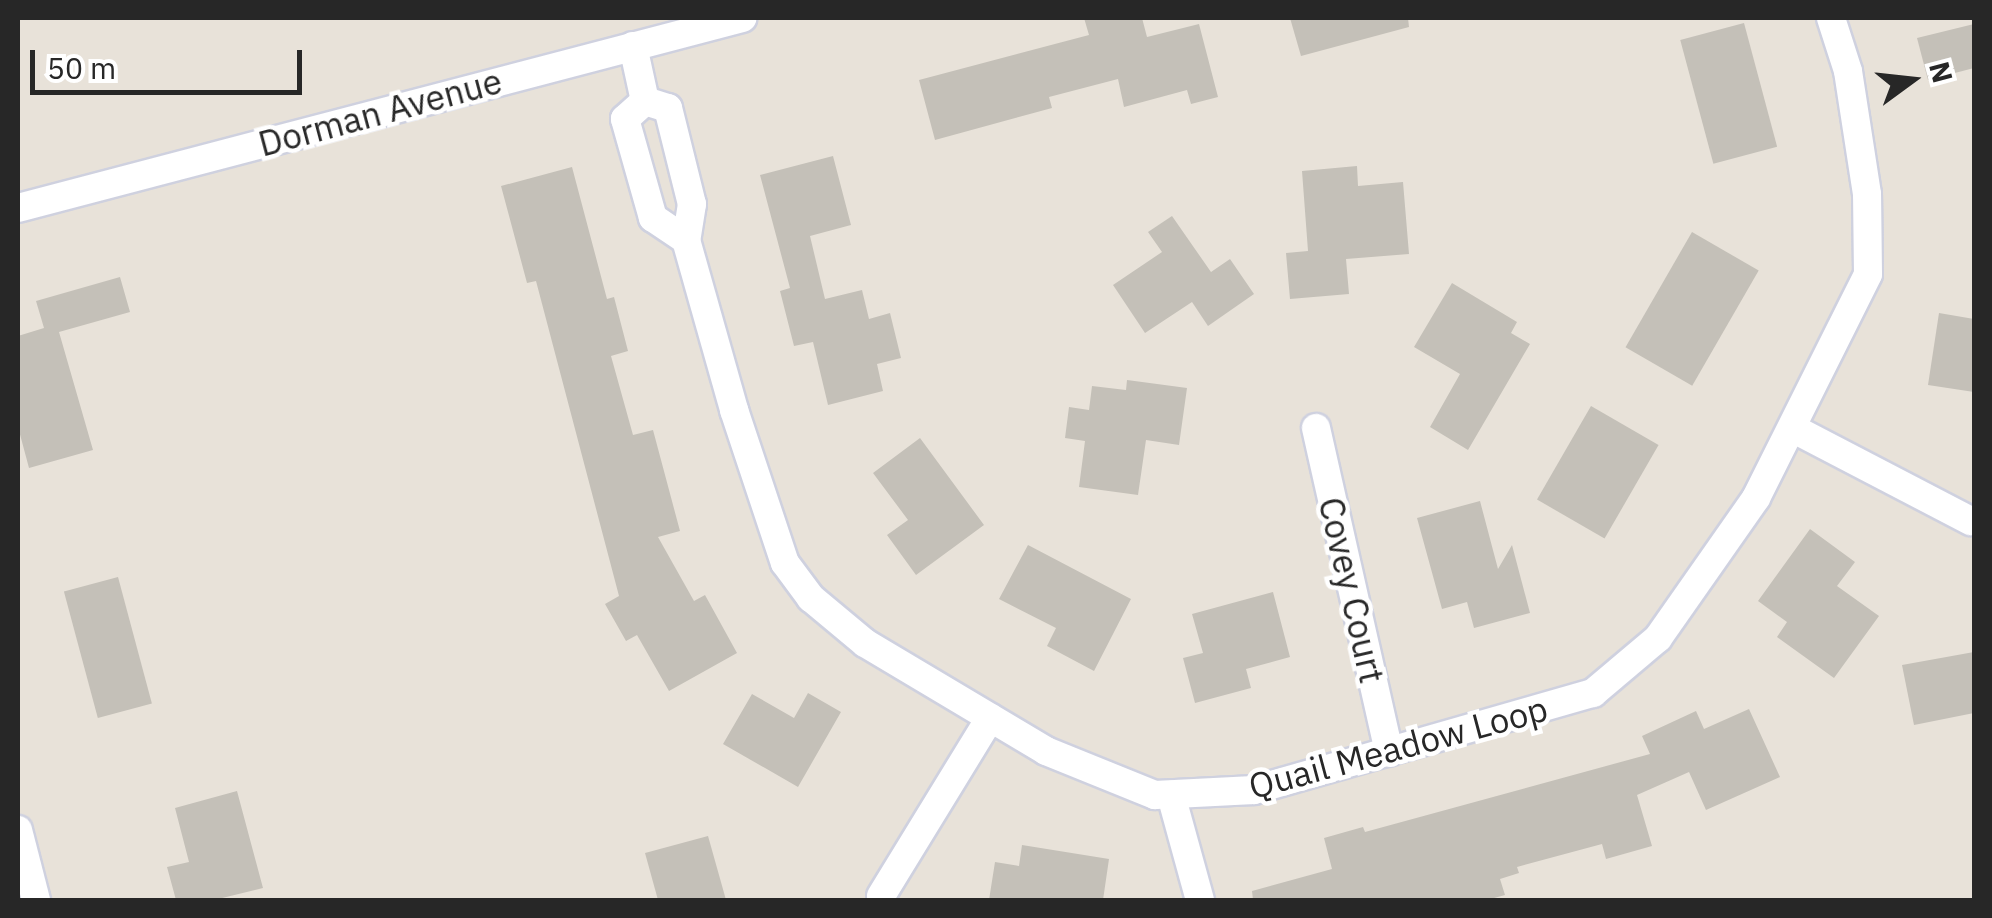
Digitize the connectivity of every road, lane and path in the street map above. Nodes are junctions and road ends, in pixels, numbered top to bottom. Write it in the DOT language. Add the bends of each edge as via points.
graph roads {
  1 [pos="742,18"];
  2 [pos="1831,18"];
  3 [pos="634,46"];
  4 [pos="645,101"];
  5 [pos="18,208"];
  6 [pos="686,240"];
  7 [pos="1316,428"];
  8 [pos="1792,428"];
  9 [pos="1971,521"];
  10 [pos="990,718"];
  11 [pos="1388,752"];
  12 [pos="1172,794"];
  13 [pos="18,830"];
  14 [pos="881,896"];
  15 [pos="36,900"];
  16 [pos="1200,900"];
  1 -- 3 [label="street, Dorman Avenue"];
  2 -- 8 [label="street, Quail Meadow Loop" via="1848,71 1867,194 1868,274"];
  3 -- 4 [label="street"];
  3 -- 5 [label="street, Dorman Avenue"];
  4 -- 6 [label="street, Quail Meadow Loop" via="668,108 692,204"];
  4 -- 6 [label="street" via="625,119 653,218"];
  6 -- 10 [label="street, Quail Meadow Loop" via="785,563 811,598 864,643"];
  7 -- 11 [label="street, Covey Court"];
  8 -- 9 [label="street"];
  8 -- 11 [label="street, Quail Meadow Loop" via="1756,498 1658,638 1593,694"];
  10 -- 12 [label="street, Quail Meadow Loop" via="1046,752 1155,796"];
  10 -- 14 [label="street"];
  11 -- 12 [label="street, Quail Meadow Loop" via="1254,790"];
  12 -- 16 [label="street"];
  13 -- 15 [label="street"];
}
